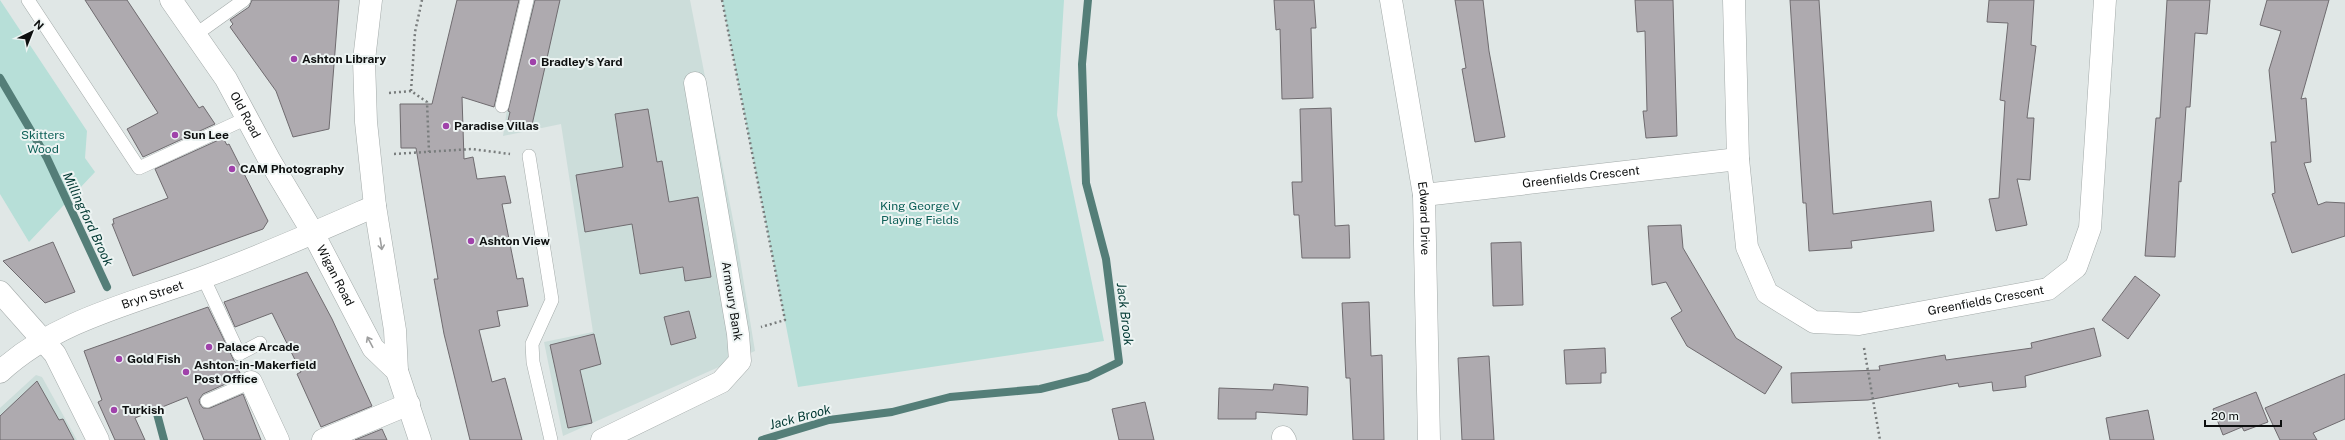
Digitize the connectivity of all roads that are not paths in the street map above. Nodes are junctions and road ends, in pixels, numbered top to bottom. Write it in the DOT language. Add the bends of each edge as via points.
graph roads {
  1 [pos="28,0"];
  2 [pos="171,0"];
  3 [pos="244,0"];
  4 [pos="371,0"];
  5 [pos="527,0"];
  6 [pos="1391,0"];
  7 [pos="1734,0"];
  8 [pos="2104,0"];
  9 [pos="195,35"];
  10 [pos="695,83"];
  11 [pos="502,106"];
  12 [pos="247,118"];
  13 [pos="529,156"];
  14 [pos="1738,159"];
  15 [pos="1424,195"];
  16 [pos="375,206"];
  17 [pos="313,233"];
  18 [pos="203,277"];
  19 [pos="0,292"];
  20 [pos="42,340"];
  21 [pos="260,343"];
  22 [pos="397,371"];
  23 [pos="0,372"];
  24 [pos="251,382"];
  25 [pos="208,401"];
  26 [pos="409,404"];
  27 [pos="98,440"];
  28 [pos="278,440"];
  29 [pos="322,440"];
  30 [pos="420,440"];
  31 [pos="552,440"];
  32 [pos="602,440"];
  33 [pos="1429,440"];
  1 -- 12 [label="lane" via="139,168"];
  2 -- 9 [label="street, Old Road"];
  3 -- 9 [label="lane"];
  4 -- 16 [label="street, Wigan Road" via="364,60 369,156"];
  5 -- 11 [label="lane"];
  6 -- 15 [label="street, Edward Drive"];
  7 -- 14 [label="street, Greenfields Crescent"];
  8 -- 14 [label="street, Greenfields Crescent" via="2090,228 2076,267 2048,289 1859,324 1814,322 1767,292 1747,247"];
  9 -- 12 [label="street, Old Road" via="226,79"];
  10 -- 32 [label="street, Armoury Bank" via="738,334 740,361 722,382"];
  12 -- 17 [label="street, Old Road"];
  13 -- 31 [label="lane" via="552,300 532,344 533,362"];
  14 -- 15 [label="street, Greenfields Crescent"];
  15 -- 33 [label="street, Edward Drive"];
  16 -- 17 [label="street, Wigan Road"];
  16 -- 22 [label="street, Wigan Road, one-way" via="395,330"];
  17 -- 18 [label="street, Bryn Street"];
  22 -- 17 [label="street, Wigan Road, one-way" via="373,348"];
  18 -- 20 [label="street, Bryn Street" via="72,324"];
  18 -- 21 [label="lane" via="239,354"];
  19 -- 20 [label="street"];
  20 -- 23 [label="street, Bryn Street"];
  20 -- 27 [label="street" via="54,354"];
  22 -- 26 [label="street, Wigan Road"];
  24 -- 25 [label="lane"];
  24 -- 28 [label="street"];
  26 -- 29 [label="street"];
  26 -- 30 [label="street, Wigan Road"];
}
